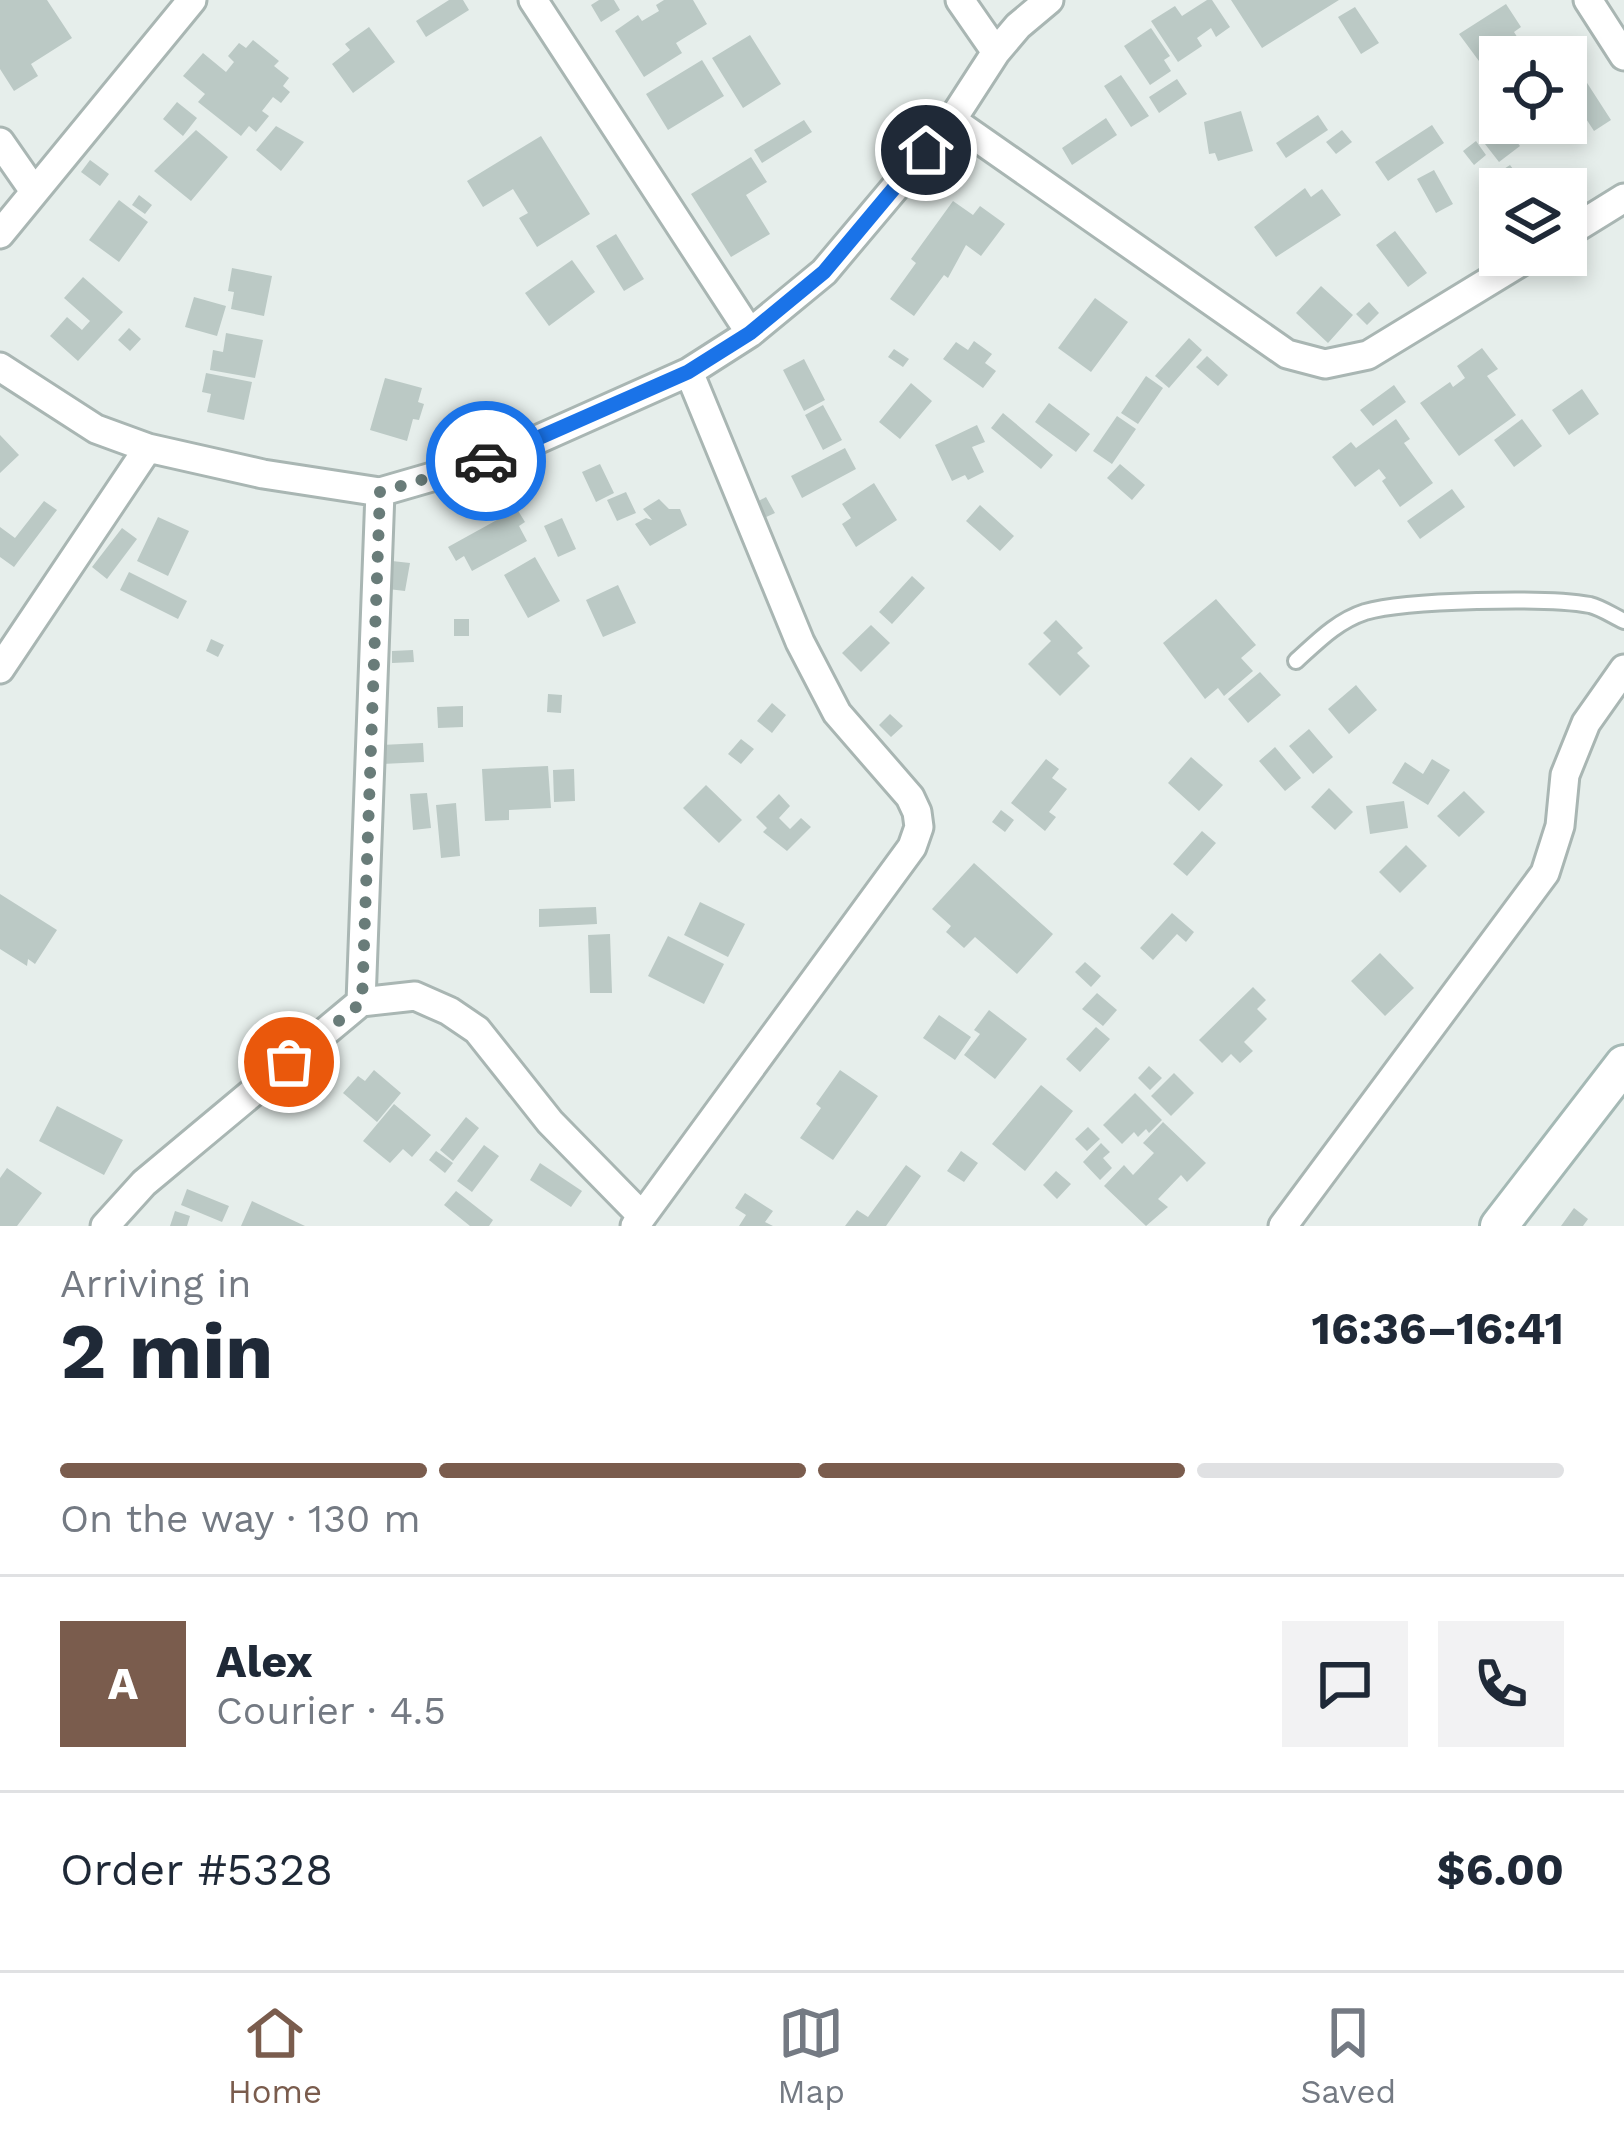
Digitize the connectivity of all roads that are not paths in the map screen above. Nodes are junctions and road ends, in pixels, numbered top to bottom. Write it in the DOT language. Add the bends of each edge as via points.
graph roads {
  1 [pos="191,0"];
  2 [pos="533,0"];
  3 [pos="961,0"];
  4 [pos="1049,0"];
  5 [pos="1588,0"];
  6 [pos="996,52"];
  7 [pos="1624,56"];
  8 [pos="952,120"];
  9 [pos="0,142"];
  10 [pos="34,191"];
  11 [pos="1624,198"];
  12 [pos="1587,221"];
  13 [pos="0,234"];
  14 [pos="1498,276"];
  15 [pos="750,333"];
  16 [pos="0,367"];
  17 [pos="688,372"];
  18 [pos="148,448"];
  19 [pos="380,492"];
  20 [pos="1624,621"];
  21 [pos="1296,661"];
  22 [pos="0,669"];
  23 [pos="1624,669"];
  24 [pos="362,1002"];
  25 [pos="1624,1064"];
  26 [pos="639,1221"];
  27 [pos="105,1226"];
  28 [pos="1282,1226"];
  29 [pos="1499,1226"];
  1 -- 10 [label="street"];
  2 -- 15 [label="street"];
  3 -- 6 [label="street"];
  4 -- 6 [label="street"];
  5 -- 7 [label="street"];
  6 -- 8 [label="street"];
  8 -- 14 [label="street" via="1287,354 1325,364 1369,356"];
  8 -- 15 [label="street" via="824,272"];
  9 -- 10 [label="street"];
  10 -- 13 [label="street"];
  11 -- 12 [label="street"];
  15 -- 17 [label="street"];
  16 -- 18 [label="street" via="96,429"];
  17 -- 19 [label="street" via="494,459"];
  17 -- 26 [label="street" via="800,641 837,713 910,797 919,827"];
  18 -- 19 [label="street"];
  18 -- 22 [label="street"];
  19 -- 24 [label="street"];
  20 -- 21 [label="lane" via="1573,604 1406,607 1336,626"];
  23 -- 28 [label="street" via="1586,723 1565,776 1545,873"];
  24 -- 26 [label="street" via="415,996 477,1030"];
  24 -- 27 [label="street" via="144,1183"];
  25 -- 29 [label="main road"];
}
